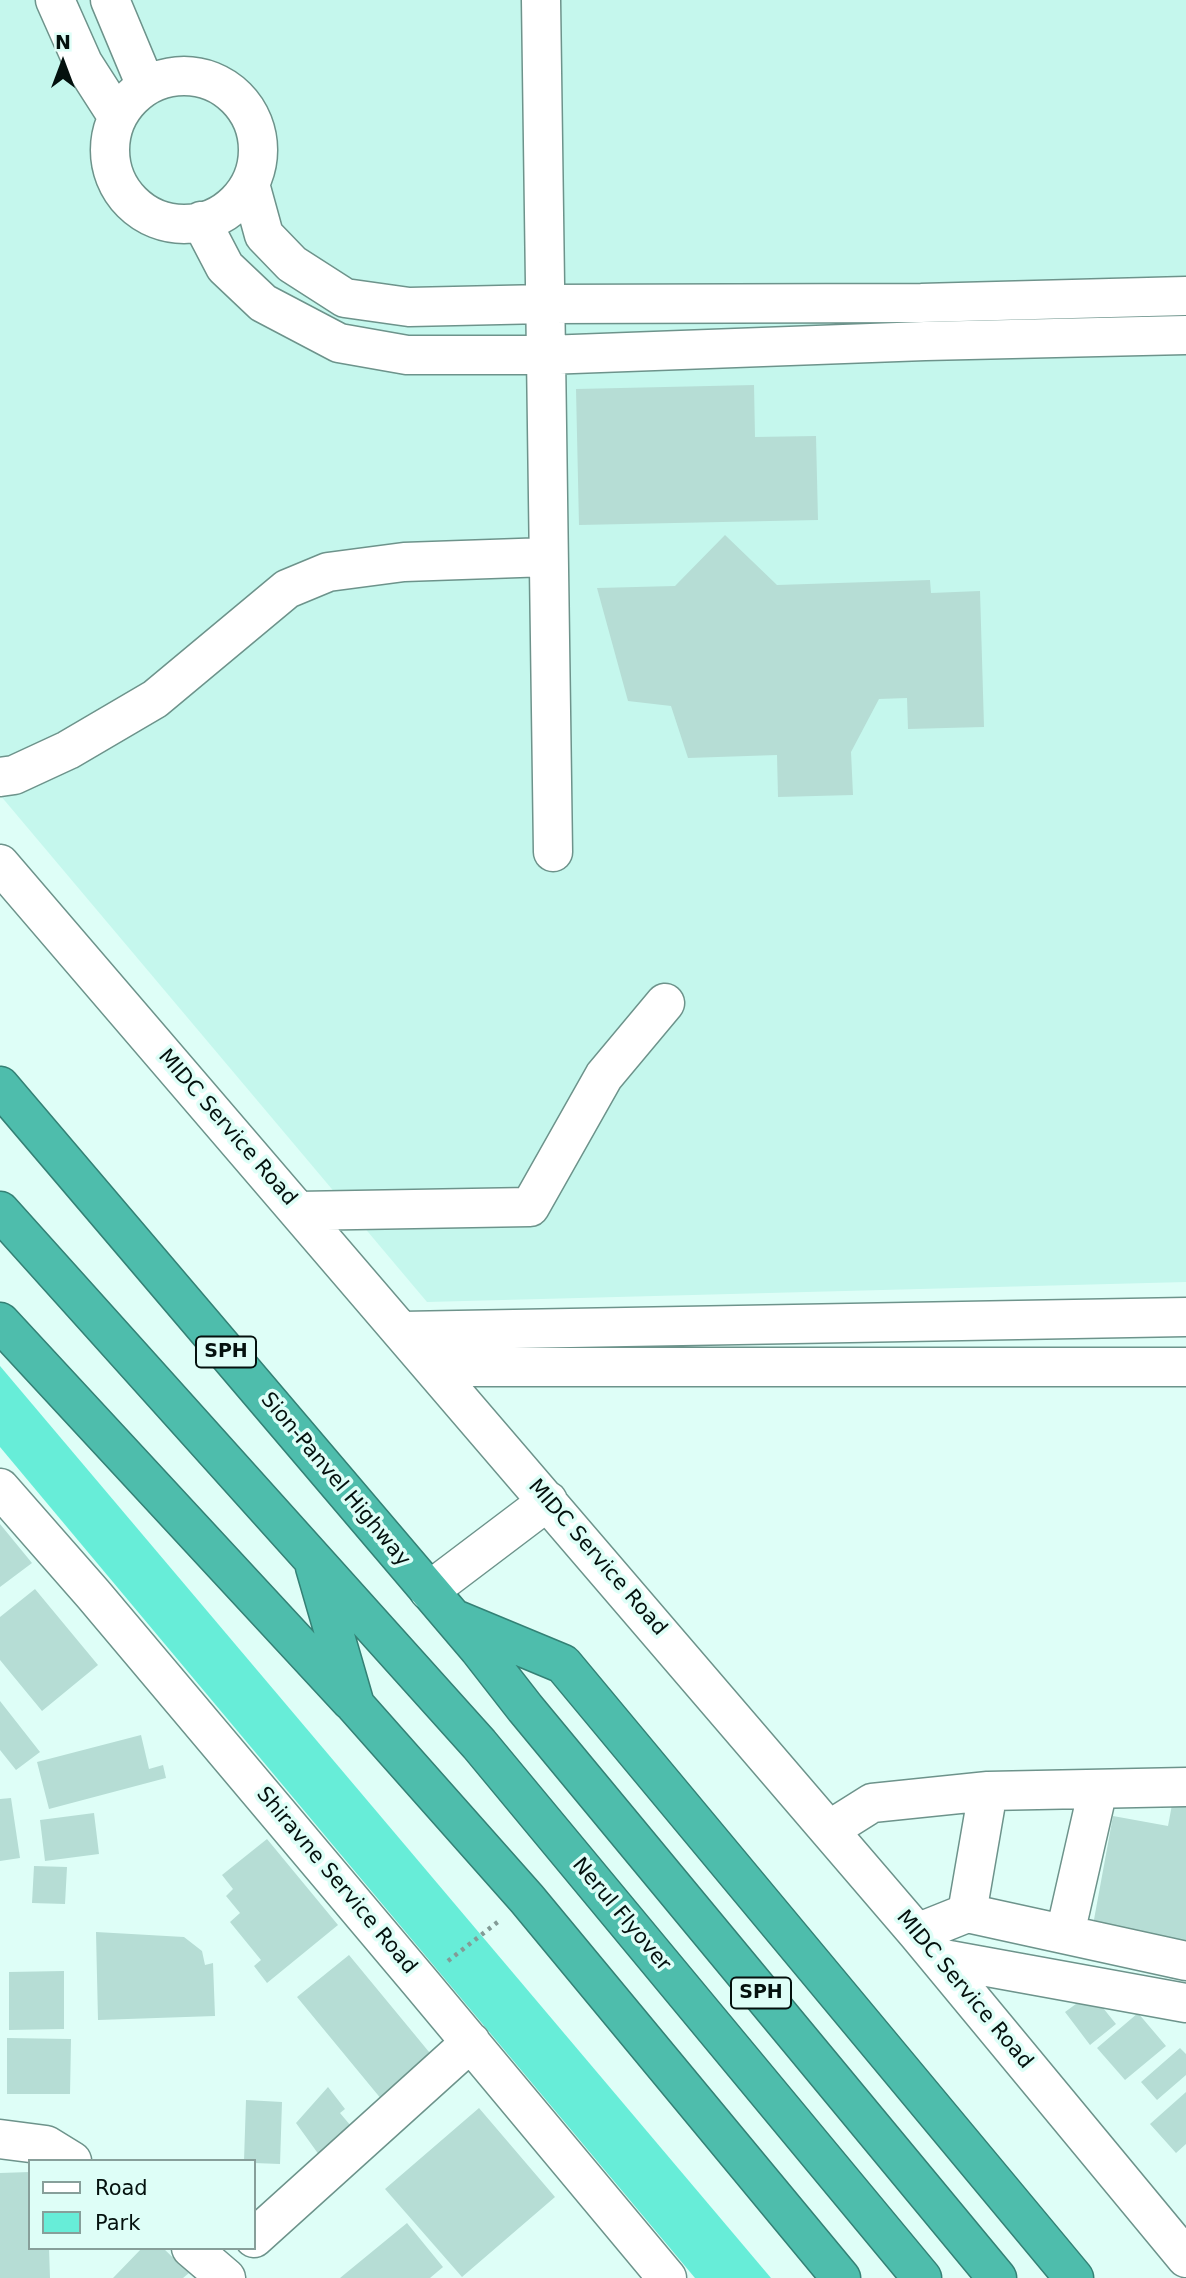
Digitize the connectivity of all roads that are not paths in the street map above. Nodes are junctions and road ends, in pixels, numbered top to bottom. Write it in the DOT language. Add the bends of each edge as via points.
graph roads {
  1 [pos="55,0"];
  2 [pos="110,0"];
  3 [pos="541,0"];
  4 [pos="146,86"];
  5 [pos="117,116"];
  6 [pos="250,184"];
  7 [pos="201,221"];
  8 [pos="1186,296"];
  9 [pos="545,304"];
  10 [pos="1186,335"];
  11 [pos="545,355"];
  12 [pos="548,557"];
  13 [pos="0,777"];
  14 [pos="553,852"];
  15 [pos="0,864"];
  16 [pos="665,1003"];
  17 [pos="0,1086"];
  18 [pos="298,1210"];
  19 [pos="0,1211"];
  20 [pos="1186,1317"];
  21 [pos="0,1322"];
  22 [pos="402,1331"];
  23 [pos="432,1367"];
  24 [pos="1186,1367"];
  25 [pos="0,1488"];
  26 [pos="548,1501"];
  27 [pos="312,1558"];
  28 [pos="441,1604"];
  29 [pos="355,1705"];
  30 [pos="1186,1787"];
  31 [pos="1098,1789"];
  32 [pos="988,1791"];
  33 [pos="829,1830"];
  34 [pos="967,1913"];
  35 [pos="1065,1934"];
  36 [pos="928,1946"];
  37 [pos="1186,1961"];
  38 [pos="1186,2003"];
  39 [pos="471,2042"];
  40 [pos="0,2139"];
  41 [pos="69,2159"];
  42 [pos="256,2236"];
  43 [pos="1186,2258"];
  44 [pos="667,2278"];
  45 [pos="841,2278"];
  46 [pos="922,2278"];
  47 [pos="997,2278"];
  48 [pos="1074,2278"];
  1 -- 5 [label="street" via="83,64"];
  2 -- 4 [label="street"];
  3 -- 9 [label="street"];
  4 -- 5 [label="street"];
  4 -- 6 [label="street" via="187,76 208,80 242,104 258,142"];
  5 -- 7 [label="street" via="110,157 125,196 159,220"];
  6 -- 7 [label="street" via="220,214"];
  6 -- 9 [label="street" via="264,235 292,264 345,299 409,307"];
  7 -- 11 [label="street" via="225,267 263,303 339,343 407,355"];
  8 -- 9 [label="street" via="921,303"];
  9 -- 11 [label="street"];
  10 -- 11 [label="street"];
  11 -- 12 [label="street"];
  12 -- 13 [label="street" via="404,562 328,572 287,589 155,699 68,750"];
  12 -- 14 [label="street"];
  15 -- 18 [label="street, MIDC Service Road"];
  16 -- 18 [label="street" via="604,1076 530,1207"];
  17 -- 28 [label="highway, Sion-Panvel Highway / SPH"];
  18 -- 22 [label="street, MIDC Service Road"];
  19 -- 27 [label="highway, SPH"];
  20 -- 22 [label="street"];
  21 -- 29 [label="highway"];
  22 -- 23 [label="street, MIDC Service Road"];
  23 -- 24 [label="street"];
  23 -- 26 [label="street, MIDC Service Road"];
  25 -- 39 [label="street, Shiravne Service Road"];
  26 -- 28 [label="street"];
  26 -- 33 [label="street, MIDC Service Road"];
  27 -- 29 [label="highway"];
  27 -- 46 [label="highway, Nerul Flyover / SPH" via="479,1744"];
  28 -- 47 [label="highway, SPH"];
  28 -- 48 [label="highway" via="563,1664"];
  29 -- 45 [label="highway" via="527,1899"];
  30 -- 31 [label="street"];
  31 -- 32 [label="street"];
  31 -- 35 [label="street"];
  32 -- 33 [label="street" via="872,1803"];
  32 -- 34 [label="street"];
  33 -- 36 [label="street, MIDC Service Road"];
  34 -- 35 [label="street"];
  34 -- 36 [label="street"];
  35 -- 37 [label="street"];
  36 -- 38 [label="street"];
  36 -- 43 [label="street, MIDC Service Road"];
  39 -- 42 [label="street"];
  39 -- 44 [label="street, Shiravne Service Road"];
  40 -- 41 [label="street" via="46,2145"];
}
